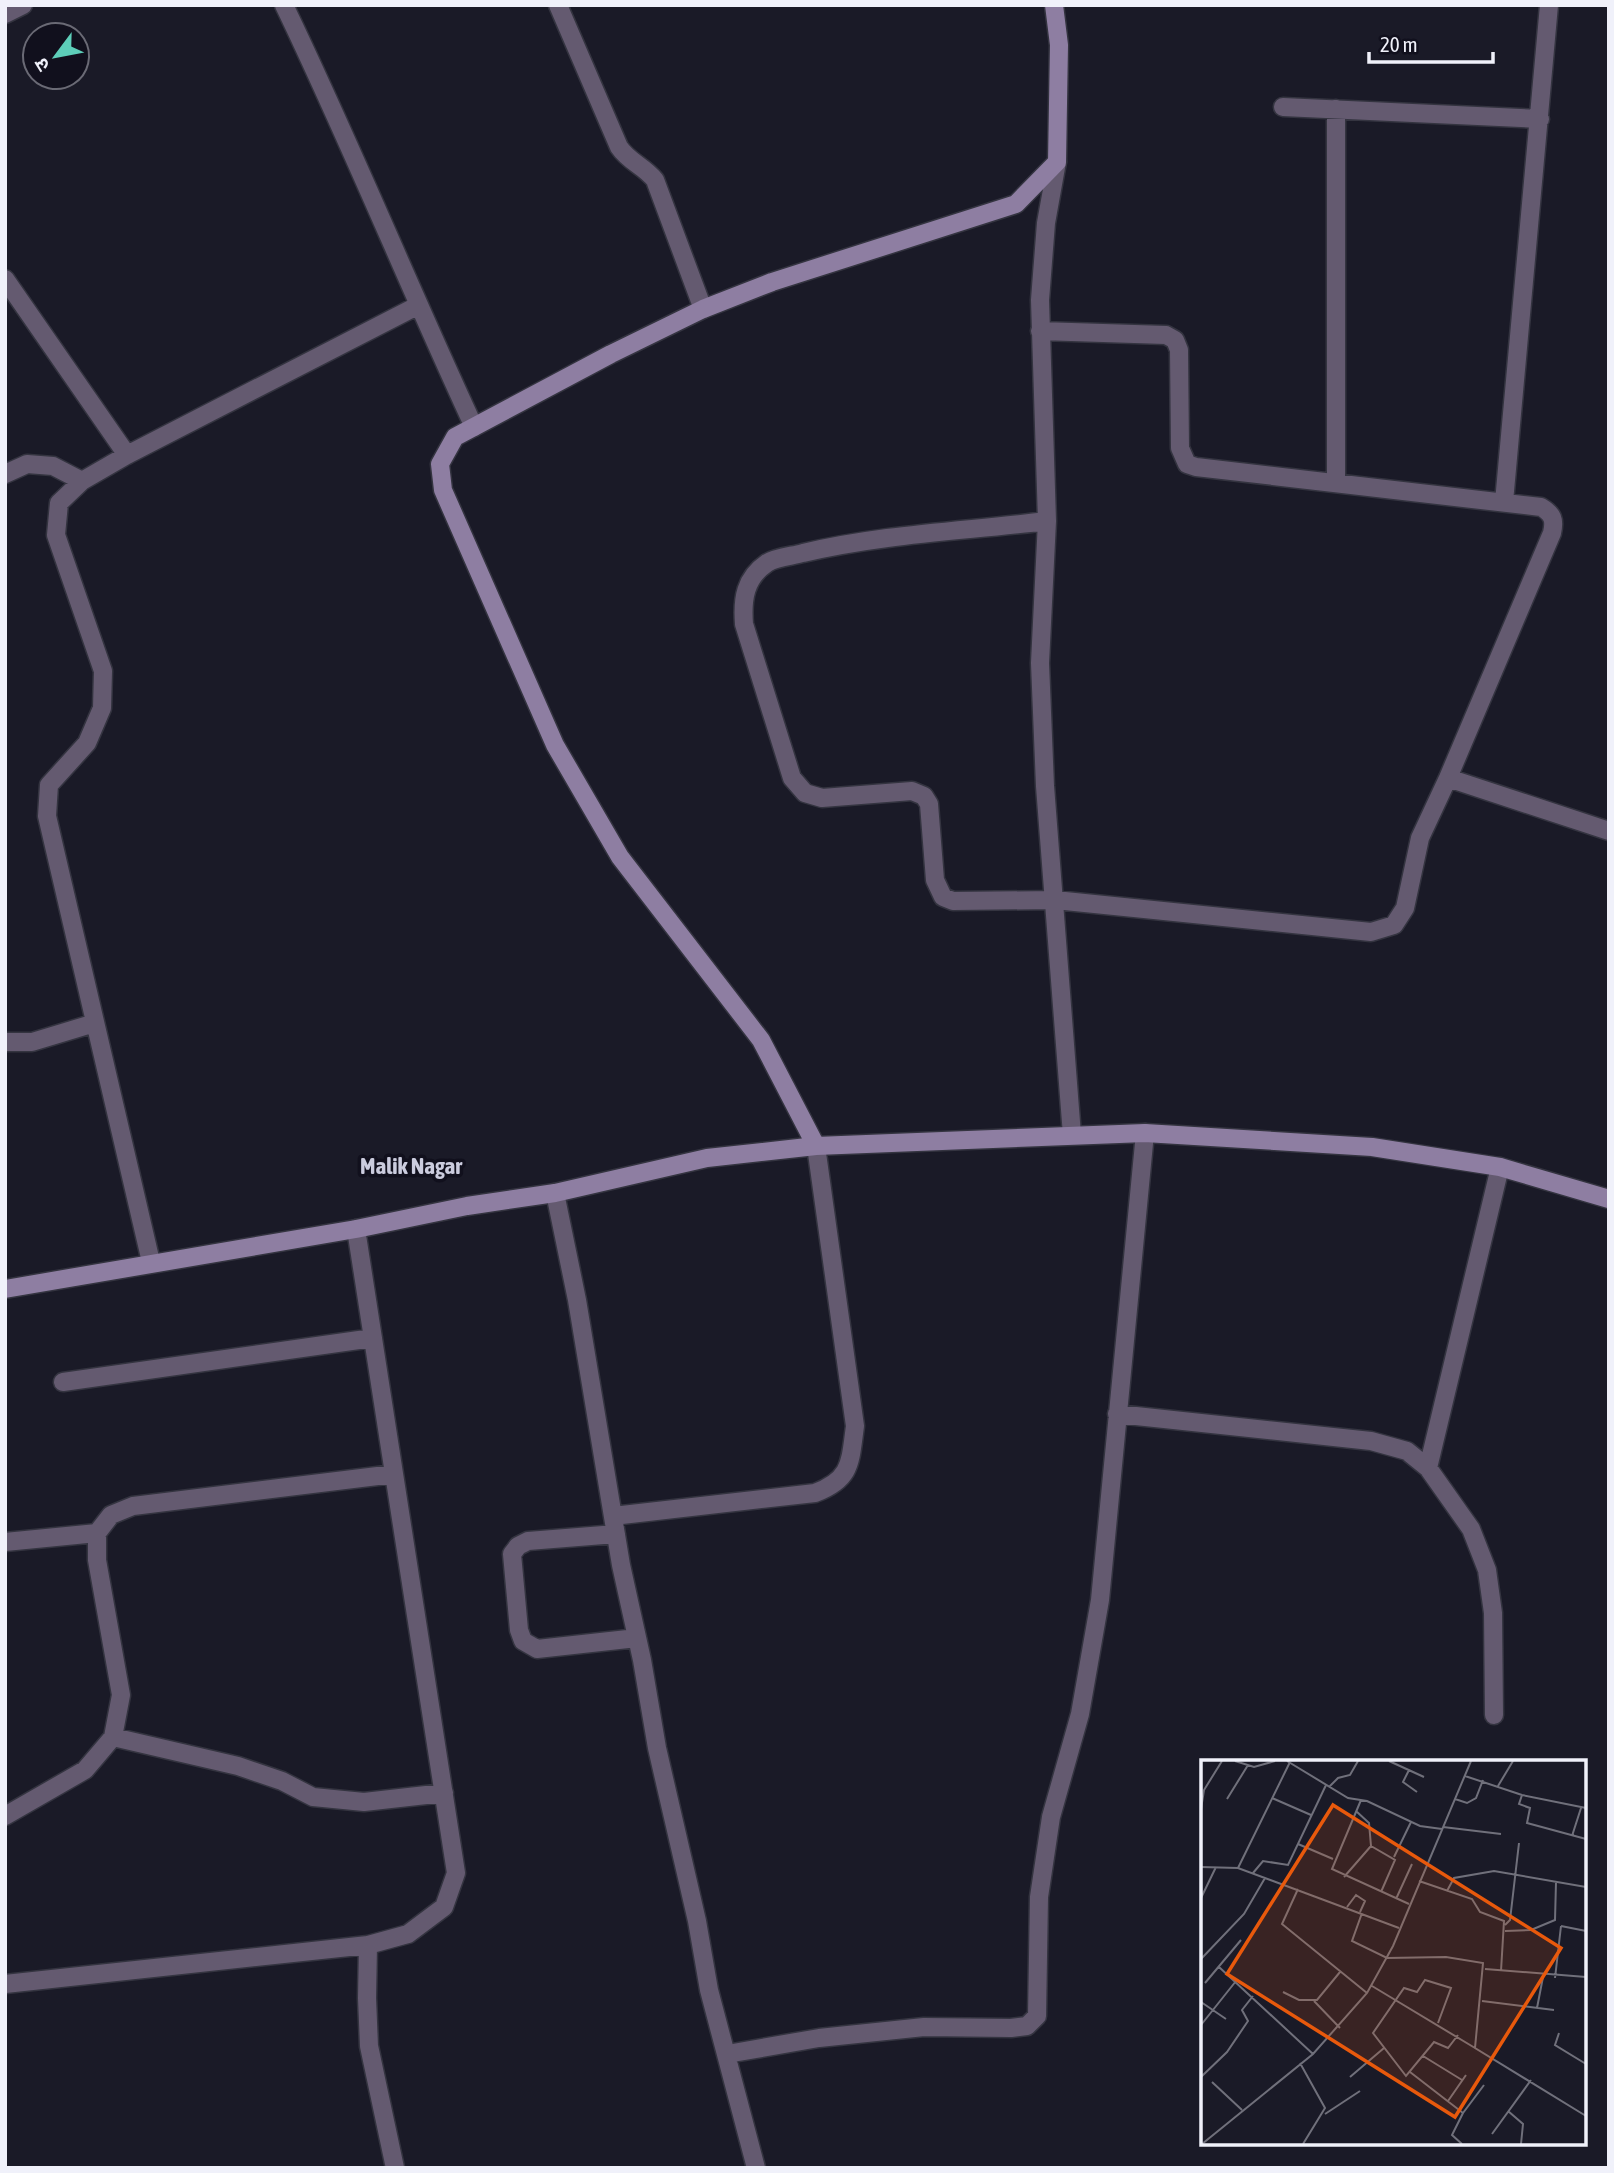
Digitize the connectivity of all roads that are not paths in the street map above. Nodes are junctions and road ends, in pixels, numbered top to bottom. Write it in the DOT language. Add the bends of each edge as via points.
graph roads {
  1 [pos="23,5"];
  2 [pos="284,5"];
  3 [pos="558,5"];
  4 [pos="1055,5"];
  5 [pos="1549,5"];
  6 [pos="5,14"];
  7 [pos="1283,107"];
  8 [pos="1336,109"];
  9 [pos="1540,119"];
  10 [pos="1057,162"];
  11 [pos="5,279"];
  12 [pos="417,306"];
  13 [pos="703,309"];
  14 [pos="1040,331"];
  15 [pos="474,427"];
  16 [pos="127,455"];
  17 [pos="5,474"];
  18 [pos="82,481"];
  19 [pos="1336,483"];
  20 [pos="1504,502"];
  21 [pos="1047,521"];
  22 [pos="1448,778"];
  23 [pos="1609,831"];
  24 [pos="1055,900"];
  25 [pos="95,1023"];
  26 [pos="5,1042"];
  27 [pos="1145,1133"];
  28 [pos="1072,1135"];
  29 [pos="816,1146"];
  30 [pos="1500,1167"];
  31 [pos="555,1193"];
  32 [pos="1609,1199"];
  33 [pos="356,1229"];
  34 [pos="151,1262"];
  35 [pos="5,1289"];
  36 [pos="373,1338"];
  37 [pos="63,1382"];
  38 [pos="1117,1414"];
  39 [pos="1428,1468"];
  40 [pos="394,1474"];
  41 [pos="613,1516"];
  42 [pos="97,1532"];
  43 [pos="616,1534"];
  44 [pos="5,1542"];
  45 [pos="637,1638"];
  46 [pos="1494,1715"];
  47 [pos="113,1737"];
  48 [pos="444,1793"];
  49 [pos="5,1816"];
  50 [pos="369,1945"];
  51 [pos="5,1984"];
  52 [pos="727,2054"];
  53 [pos="395,2168"];
  54 [pos="756,2168"];
  1 -- 6 [label="street"];
  2 -- 12 [label="street" via="336,114"];
  3 -- 13 [label="street" via="619,147 655,180"];
  4 -- 10 [label="street"];
  5 -- 9 [label="street"];
  7 -- 8 [label="street"];
  8 -- 9 [label="street"];
  8 -- 19 [label="street"];
  9 -- 20 [label="street"];
  10 -- 13 [label="street" via="1016,204 772,282"];
  10 -- 14 [label="street" via="1046,223"];
  11 -- 16 [label="street"];
  12 -- 15 [label="street"];
  12 -- 16 [label="street"];
  13 -- 15 [label="street"];
  14 -- 19 [label="street" via="1166,335 1175,340 1179,350 1180,448 1187,464"];
  14 -- 21 [label="street"];
  15 -- 29 [label="street" via="455,437 440,464 443,490 555,744 620,857 761,1040"];
  16 -- 18 [label="street"];
  17 -- 18 [label="street" via="27,464 53,466"];
  18 -- 25 [label="street" via="59,503 56,535 103,671 102,708 87,743 49,785 47,816"];
  19 -- 20 [label="street"];
  20 -- 22 [label="street" via="1541,507 1555,522"];
  21 -- 24 [label="street" via="1040,663"];
  21 -- 24 [label="street" via="871,541 768,562 751,579 742,600 744,624 792,778 805,793 822,798 912,791 924,796 929,804 935,880 943,897 953,901"];
  22 -- 23 [label="street"];
  22 -- 24 [label="street" via="1420,838 1405,908 1394,925 1371,932"];
  24 -- 28 [label="street"];
  25 -- 26 [label="street" via="32,1042"];
  25 -- 34 [label="street"];
  27 -- 28 [label="street"];
  27 -- 30 [label="street" via="1372,1147"];
  27 -- 38 [label="street"];
  28 -- 29 [label="street"];
  29 -- 31 [label="street" via="707,1158"];
  29 -- 41 [label="street" via="855,1426 849,1465 835,1485 815,1493"];
  30 -- 32 [label="street"];
  30 -- 39 [label="street"];
  31 -- 33 [label="street"];
  31 -- 41 [label="street"];
  33 -- 34 [label="street"];
  33 -- 36 [label="street"];
  34 -- 35 [label="street"];
  36 -- 37 [label="street"];
  36 -- 40 [label="street"];
  38 -- 39 [label="street" via="1371,1441 1407,1451"];
  38 -- 52 [label="street" via="1100,1600 1080,1714 1051,1817 1039,1897 1037,2016 1027,2026 1011,2028 924,2027"];
  39 -- 46 [label="street" via="1471,1530 1487,1570 1493,1613"];
  40 -- 42 [label="street" via="133,1506 111,1515"];
  40 -- 48 [label="street"];
  41 -- 43 [label="street"];
  42 -- 44 [label="street"];
  42 -- 47 [label="street" via="97,1560 121,1695"];
  43 -- 45 [label="street"];
  43 -- 45 [label="street" via="528,1541 518,1546 512,1554 519,1630 523,1641 537,1649"];
  45 -- 52 [label="street" via="709,1990"];
  47 -- 48 [label="street" via="238,1766 313,1797 364,1802"];
  47 -- 49 [label="street" via="85,1770"];
  48 -- 50 [label="street" via="456,1873 444,1908 408,1934"];
  50 -- 51 [label="street"];
  50 -- 53 [label="street" via="369,2046"];
  52 -- 54 [label="street"];
}
